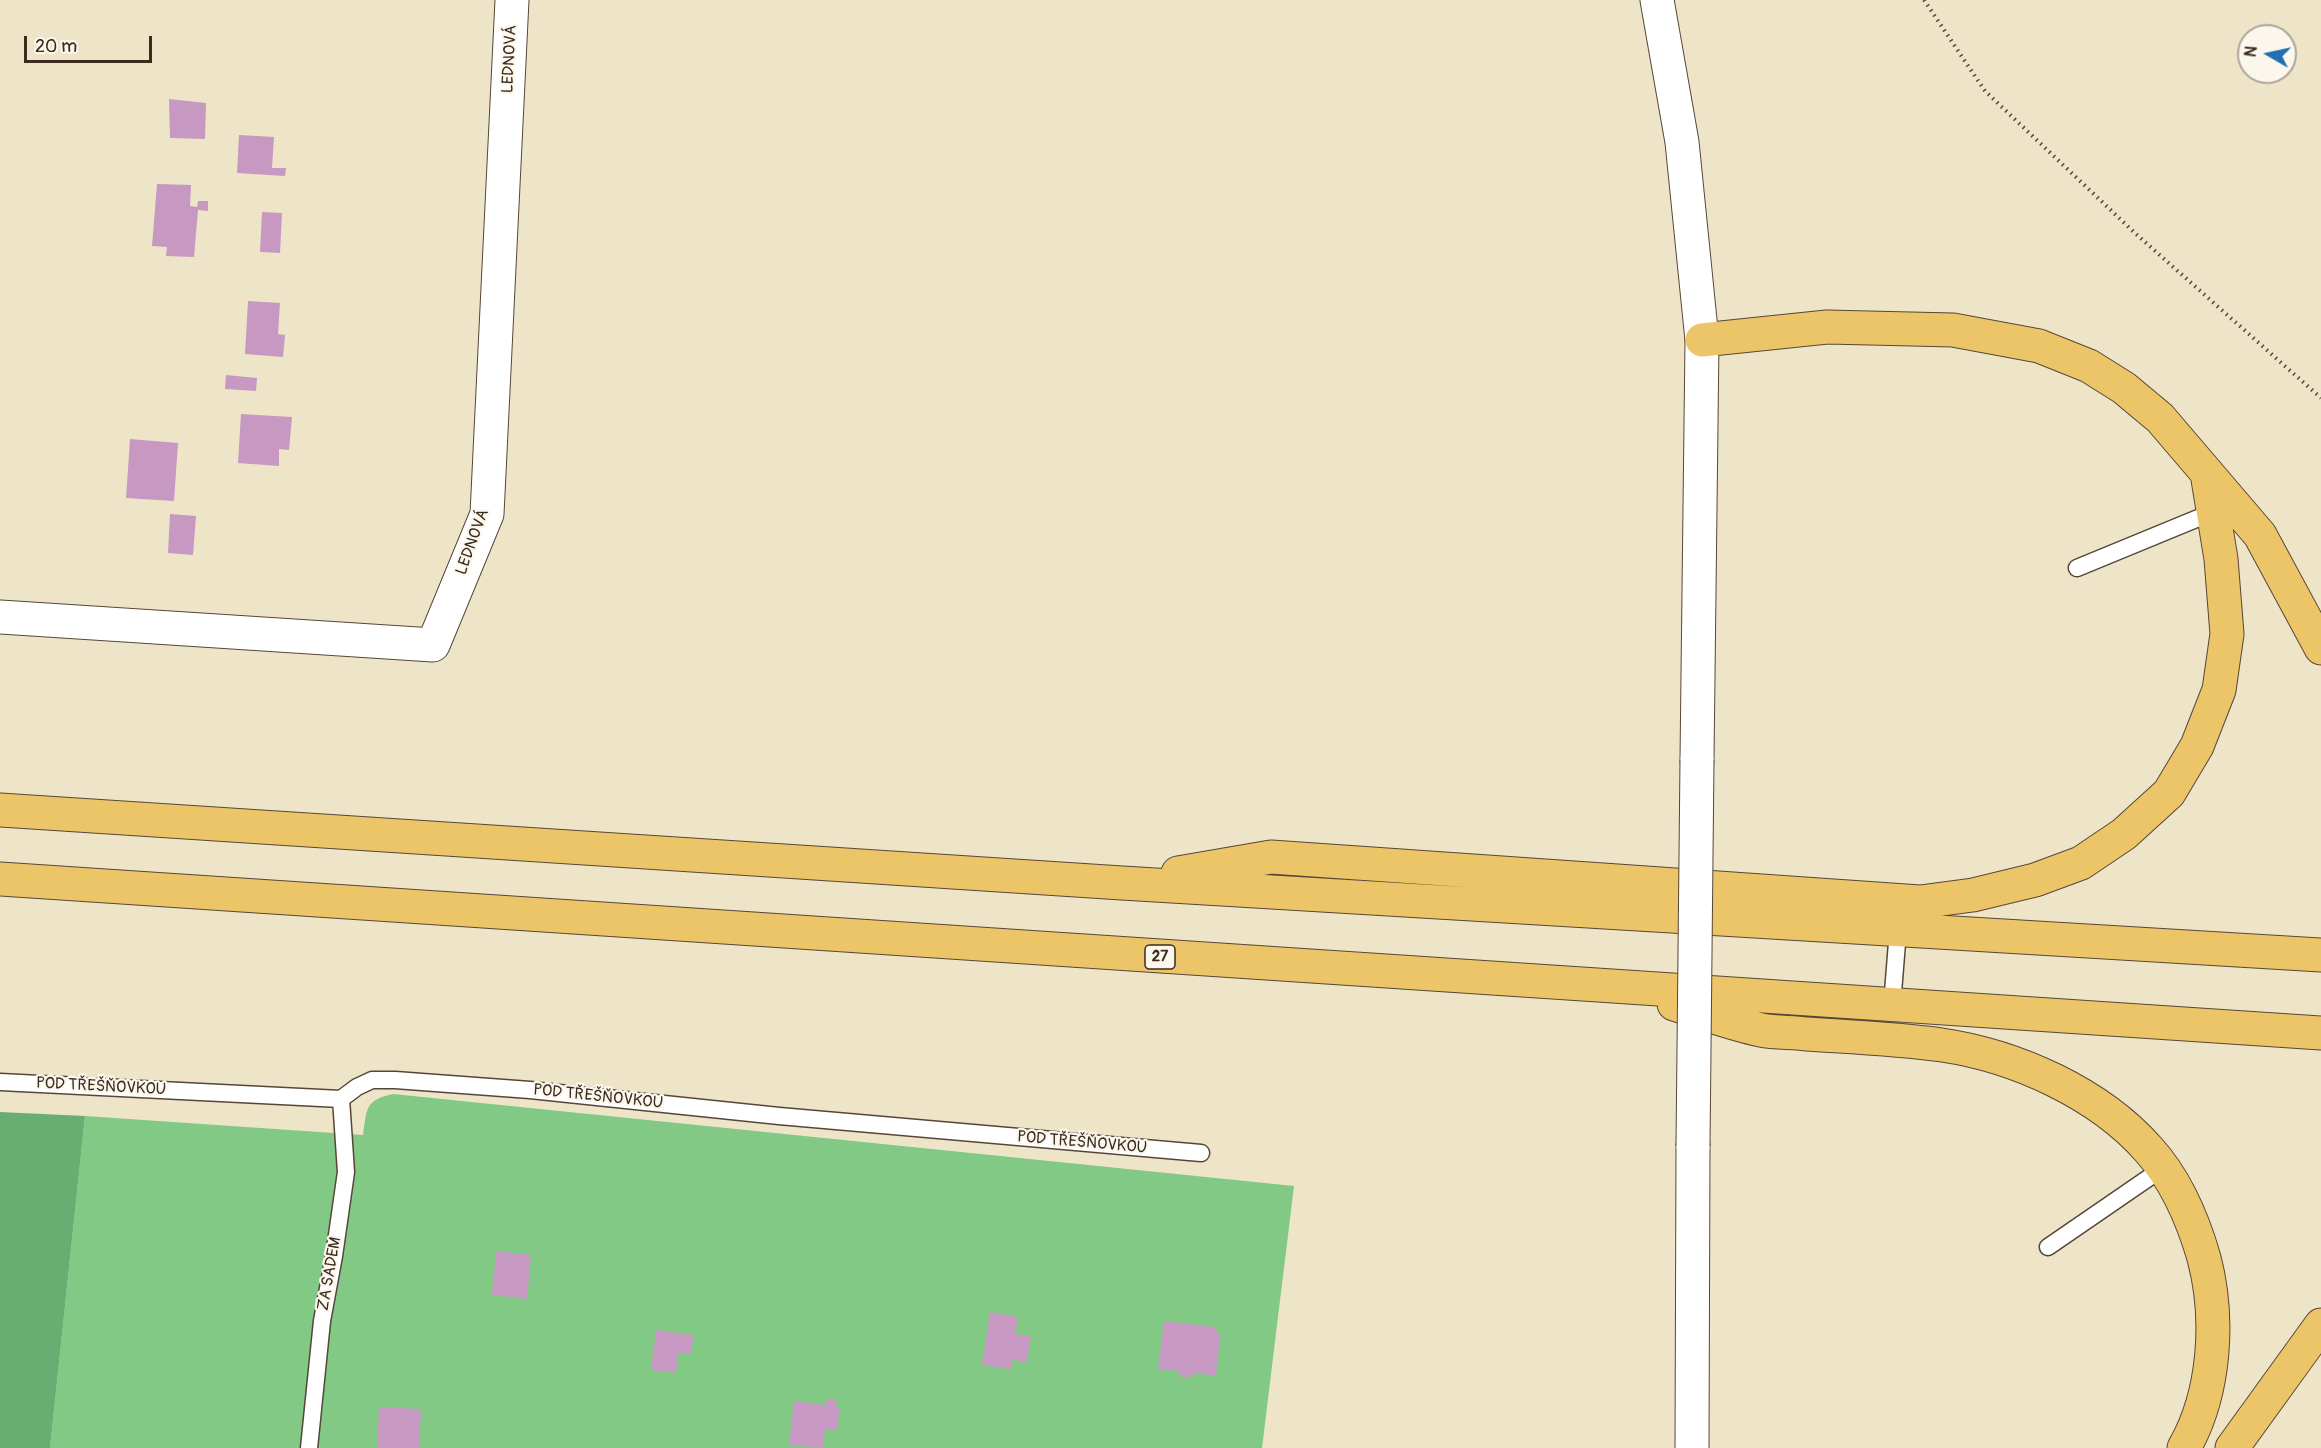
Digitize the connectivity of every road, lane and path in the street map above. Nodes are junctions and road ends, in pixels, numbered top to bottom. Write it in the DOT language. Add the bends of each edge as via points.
graph roads {
  1 [pos="512,0"];
  2 [pos="1657,0"];
  3 [pos="1924,0"];
  4 [pos="1702,340"];
  5 [pos="2321,398"];
  6 [pos="2207,473"];
  7 [pos="2213,512"];
  8 [pos="2077,568"];
  9 [pos="0,617"];
  10 [pos="2321,648"];
  11 [pos="0,810"];
  12 [pos="0,879"];
  13 [pos="1122,883"];
  14 [pos="1898,930"];
  15 [pos="2321,955"];
  16 [pos="1615,987"];
  17 [pos="1892,1005"];
  18 [pos="2321,1033"];
  19 [pos="0,1082"];
  20 [pos="340,1100"];
  21 [pos="1201,1154"];
  22 [pos="2163,1168"];
  23 [pos="2048,1247"];
  24 [pos="2321,1324"];
  25 [pos="309,1448"];
  26 [pos="1692,1448"];
  27 [pos="2184,1448"];
  28 [pos="2232,1448"];
  1 -- 9 [label="street, LEDNOVÁ" via="487,514 433,645"];
  2 -- 4 [label="street" via="1682,142"];
  3 -- 5 [label="path" via="1985,91 2136,234"];
  4 -- 6 [label="highway" via="1827,327 1953,330 2039,346 2089,366 2124,388 2160,418"];
  4 -- 26 [label="street, bridge"];
  6 -- 7 [label="highway"];
  6 -- 10 [label="highway" via="2260,535"];
  7 -- 8 [label="lane"];
  7 -- 13 [label="highway" via="2227,634 2219,690 2197,746 2169,793 2124,834 2081,862 2035,880 1920,902 1271,857"];
  11 -- 13 [label="highway"];
  12 -- 16 [label="highway, 27"];
  13 -- 14 [label="highway"];
  14 -- 15 [label="highway"];
  14 -- 17 [label="lane"];
  16 -- 17 [label="highway, 27"];
  16 -- 22 [label="highway" via="1761,1030 1942,1045 1982,1053 2071,1087 2114,1118 2149,1149"];
  17 -- 18 [label="highway, 27"];
  19 -- 20 [label="lane, POD TŘEŠŇOVKOU"];
  20 -- 21 [label="lane, POD TŘEŠŇOVKOU" via="372,1080 395,1080"];
  20 -- 25 [label="lane, ZA SADEM" via="346,1172 322,1321"];
  22 -- 23 [label="lane"];
  22 -- 27 [label="highway" via="2197,1234 2211,1305 2213,1336 2206,1390"];
  24 -- 28 [label="highway"];
}
